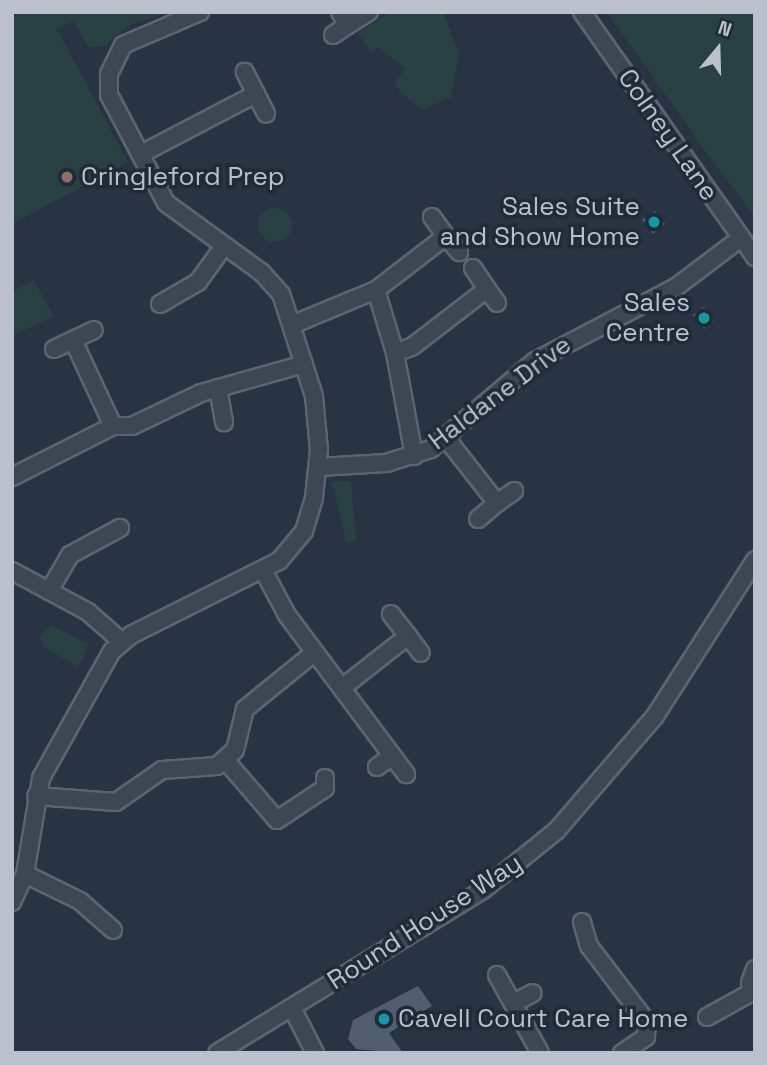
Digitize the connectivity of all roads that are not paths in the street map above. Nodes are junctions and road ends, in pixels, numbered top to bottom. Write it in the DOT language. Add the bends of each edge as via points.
graph roads {
  1 [pos="200,12"];
  2 [pos="369,12"];
  3 [pos="582,12"];
  4 [pos="344,19"];
  5 [pos="333,35"];
  6 [pos="244,72"];
  7 [pos="256,94"];
  8 [pos="266,114"];
  9 [pos="141,154"];
  10 [pos="432,217"];
  11 [pos="446,236"];
  12 [pos="741,238"];
  13 [pos="225,246"];
  14 [pos="459,252"];
  15 [pos="755,257"];
  16 [pos="473,268"];
  17 [pos="487,289"];
  18 [pos="376,290"];
  19 [pos="497,303"];
  20 [pos="160,304"];
  21 [pos="294,324"];
  22 [pos="94,330"];
  23 [pos="73,340"];
  24 [pos="54,349"];
  25 [pos="395,353"];
  26 [pos="304,364"];
  27 [pos="218,388"];
  28 [pos="224,422"];
  29 [pos="113,426"];
  30 [pos="446,438"];
  31 [pos="414,456"];
  32 [pos="318,467"];
  33 [pos="12,477"];
  34 [pos="514,491"];
  35 [pos="497,503"];
  36 [pos="478,519"];
  37 [pos="120,528"];
  38 [pos="755,560"];
  39 [pos="263,570"];
  40 [pos="12,571"];
  41 [pos="49,591"];
  42 [pos="391,614"];
  43 [pos="408,636"];
  44 [pos="121,641"];
  45 [pos="314,653"];
  46 [pos="422,653"];
  47 [pos="342,687"];
  48 [pos="392,755"];
  49 [pos="226,761"];
  50 [pos="377,767"];
  51 [pos="406,774"];
  52 [pos="325,778"];
  53 [pos="36,796"];
  54 [pos="25,874"];
  55 [pos="12,902"];
  56 [pos="582,922"];
  57 [pos="113,930"];
  58 [pos="589,946"];
  59 [pos="574,954"];
  60 [pos="755,969"];
  61 [pos="498,975"];
  62 [pos="533,993"];
  63 [pos="754,993"];
  64 [pos="514,1003"];
  65 [pos="292,1008"];
  66 [pos="707,1017"];
  67 [pos="217,1053"];
  68 [pos="315,1053"];
  69 [pos="540,1053"];
  70 [pos="622,1053"];
  1 -- 9 [label="street" via="133,38 112,64 109,95"];
  2 -- 4 [label="street"];
  3 -- 12 [label="street, Colney Lane"];
  4 -- 5 [label="street"];
  6 -- 7 [label="street"];
  7 -- 8 [label="street"];
  7 -- 9 [label="street"];
  9 -- 13 [label="street" via="166,203"];
  10 -- 11 [label="street"];
  11 -- 14 [label="street"];
  11 -- 18 [label="street"];
  12 -- 15 [label="street, Colney Lane"];
  12 -- 30 [label="street, Haldane Drive" via="676,287 535,361"];
  13 -- 20 [label="street" via="198,282"];
  13 -- 21 [label="street" via="281,294"];
  16 -- 17 [label="street"];
  17 -- 19 [label="street"];
  17 -- 25 [label="street" via="413,346"];
  18 -- 21 [label="street"];
  18 -- 25 [label="street"];
  21 -- 26 [label="street"];
  22 -- 23 [label="street"];
  23 -- 24 [label="street"];
  23 -- 29 [label="street"];
  25 -- 31 [label="street"];
  26 -- 27 [label="street"];
  26 -- 32 [label="street" via="314,396"];
  27 -- 28 [label="street"];
  27 -- 29 [label="street" via="132,426"];
  29 -- 33 [label="street"];
  30 -- 31 [label="street, Haldane Drive"];
  30 -- 35 [label="street"];
  31 -- 32 [label="street, Haldane Drive"];
  32 -- 39 [label="street" via="304,531 287,554"];
  34 -- 35 [label="street"];
  35 -- 36 [label="street"];
  37 -- 41 [label="street" via="70,555"];
  38 -- 65 [label="street, Round House Way" via="654,716 557,830 482,890"];
  39 -- 44 [label="street"];
  39 -- 45 [label="street"];
  40 -- 41 [label="street"];
  41 -- 44 [label="street" via="88,612"];
  42 -- 43 [label="street"];
  43 -- 46 [label="street"];
  43 -- 47 [label="street"];
  44 -- 53 [label="street" via="93,678"];
  45 -- 47 [label="street"];
  45 -- 49 [label="street" via="245,709 235,750"];
  47 -- 48 [label="street"];
  48 -- 50 [label="street"];
  48 -- 51 [label="street"];
  49 -- 52 [label="street" via="277,820 325,788"];
  49 -- 53 [label="street" via="204,770 179,766 162,770 116,802"];
  53 -- 54 [label="street"];
  54 -- 55 [label="street"];
  54 -- 57 [label="street" via="80,901"];
  56 -- 58 [label="street"];
  58 -- 59 [label="street"];
  58 -- 70 [label="street" via="647,1022 646,1037"];
  60 -- 63 [label="street"];
  61 -- 64 [label="street"];
  62 -- 64 [label="street"];
  63 -- 66 [label="street"];
  64 -- 69 [label="street"];
  65 -- 67 [label="street, Round House Way"];
  65 -- 68 [label="street"];
}
